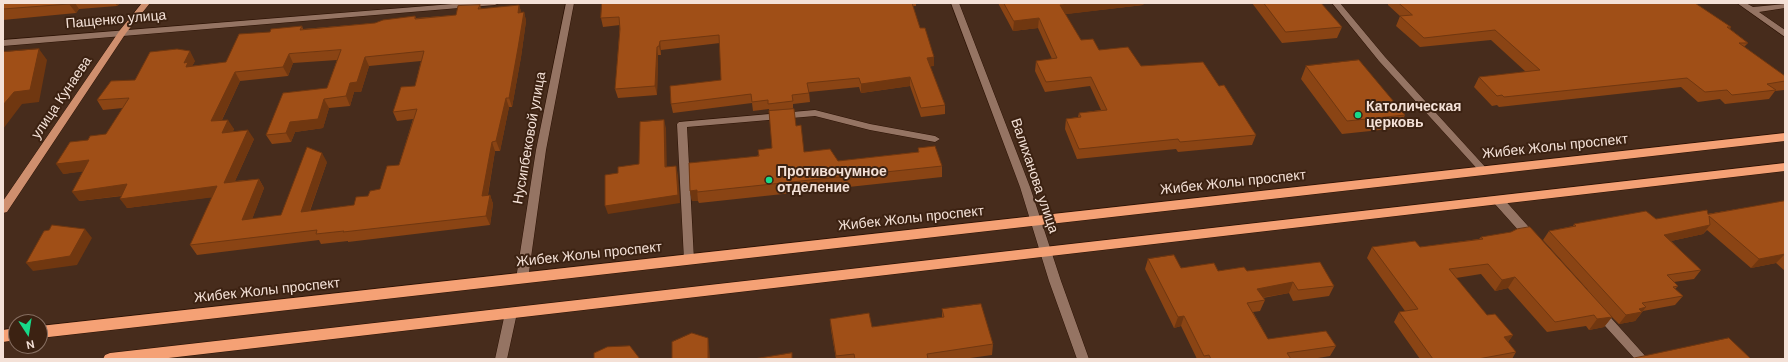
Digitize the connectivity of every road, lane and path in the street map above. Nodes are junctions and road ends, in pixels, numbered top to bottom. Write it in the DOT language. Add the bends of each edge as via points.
graph roads {
  1 [pos="146,3"];
  2 [pos="495,3"];
  3 [pos="570,3"];
  4 [pos="955,3"];
  5 [pos="1336,3"];
  6 [pos="1741,3"];
  7 [pos="1785,6"];
  8 [pos="1751,10"];
  9 [pos="123,32"];
  10 [pos="1785,34"];
  11 [pos="3,42"];
  12 [pos="1785,137"];
  13 [pos="935,139"];
  14 [pos="1785,168"];
  15 [pos="1484,171"];
  16 [pos="1498,200"];
  17 [pos="3,209"];
  18 [pos="1036,221"];
  19 [pos="1540,247"];
  20 [pos="1045,252"];
  21 [pos="689,260"];
  22 [pos="522,279"];
  23 [pos="1594,306"];
  24 [pos="511,313"];
  25 [pos="48,331"];
  26 [pos="110,359"];
  27 [pos="501,359"];
  28 [pos="1083,359"];
  29 [pos="1642,359"];
  1 -- 9 [label="main road, улица Кунаева"];
  2 -- 9 [label="street, Пащенко улица"];
  3 -- 22 [label="street, Нусипбековой улица" via="541,150"];
  4 -- 18 [label="street, Валиханова улица"];
  5 -- 15 [label="street" via="1382,59"];
  6 -- 8 [label="street"];
  7 -- 8 [label="street"];
  8 -- 10 [label="street"];
  9 -- 11 [label="street, Пащенко улица"];
  9 -- 17 [label="main road, улица Кунаева"];
  12 -- 15 [label="highway, Жибек Жолы проспект"];
  13 -- 21 [label="street" via="870,127 815,113 682,124"];
  14 -- 16 [label="highway"];
  15 -- 18 [label="highway, Жибек Жолы проспект"];
  16 -- 19 [label="street"];
  16 -- 20 [label="highway"];
  18 -- 20 [label="street, Валиханова улица"];
  18 -- 21 [label="highway, Жибек Жолы проспект"];
  20 -- 24 [label="highway"];
  20 -- 28 [label="street, Валиханова улица"];
  21 -- 22 [label="highway, Жибек Жолы проспект"];
  22 -- 25 [label="highway, Жибек Жолы проспект"];
  23 -- 29 [label="street"];
  24 -- 26 [label="highway"];
  24 -- 27 [label="street"];
}
